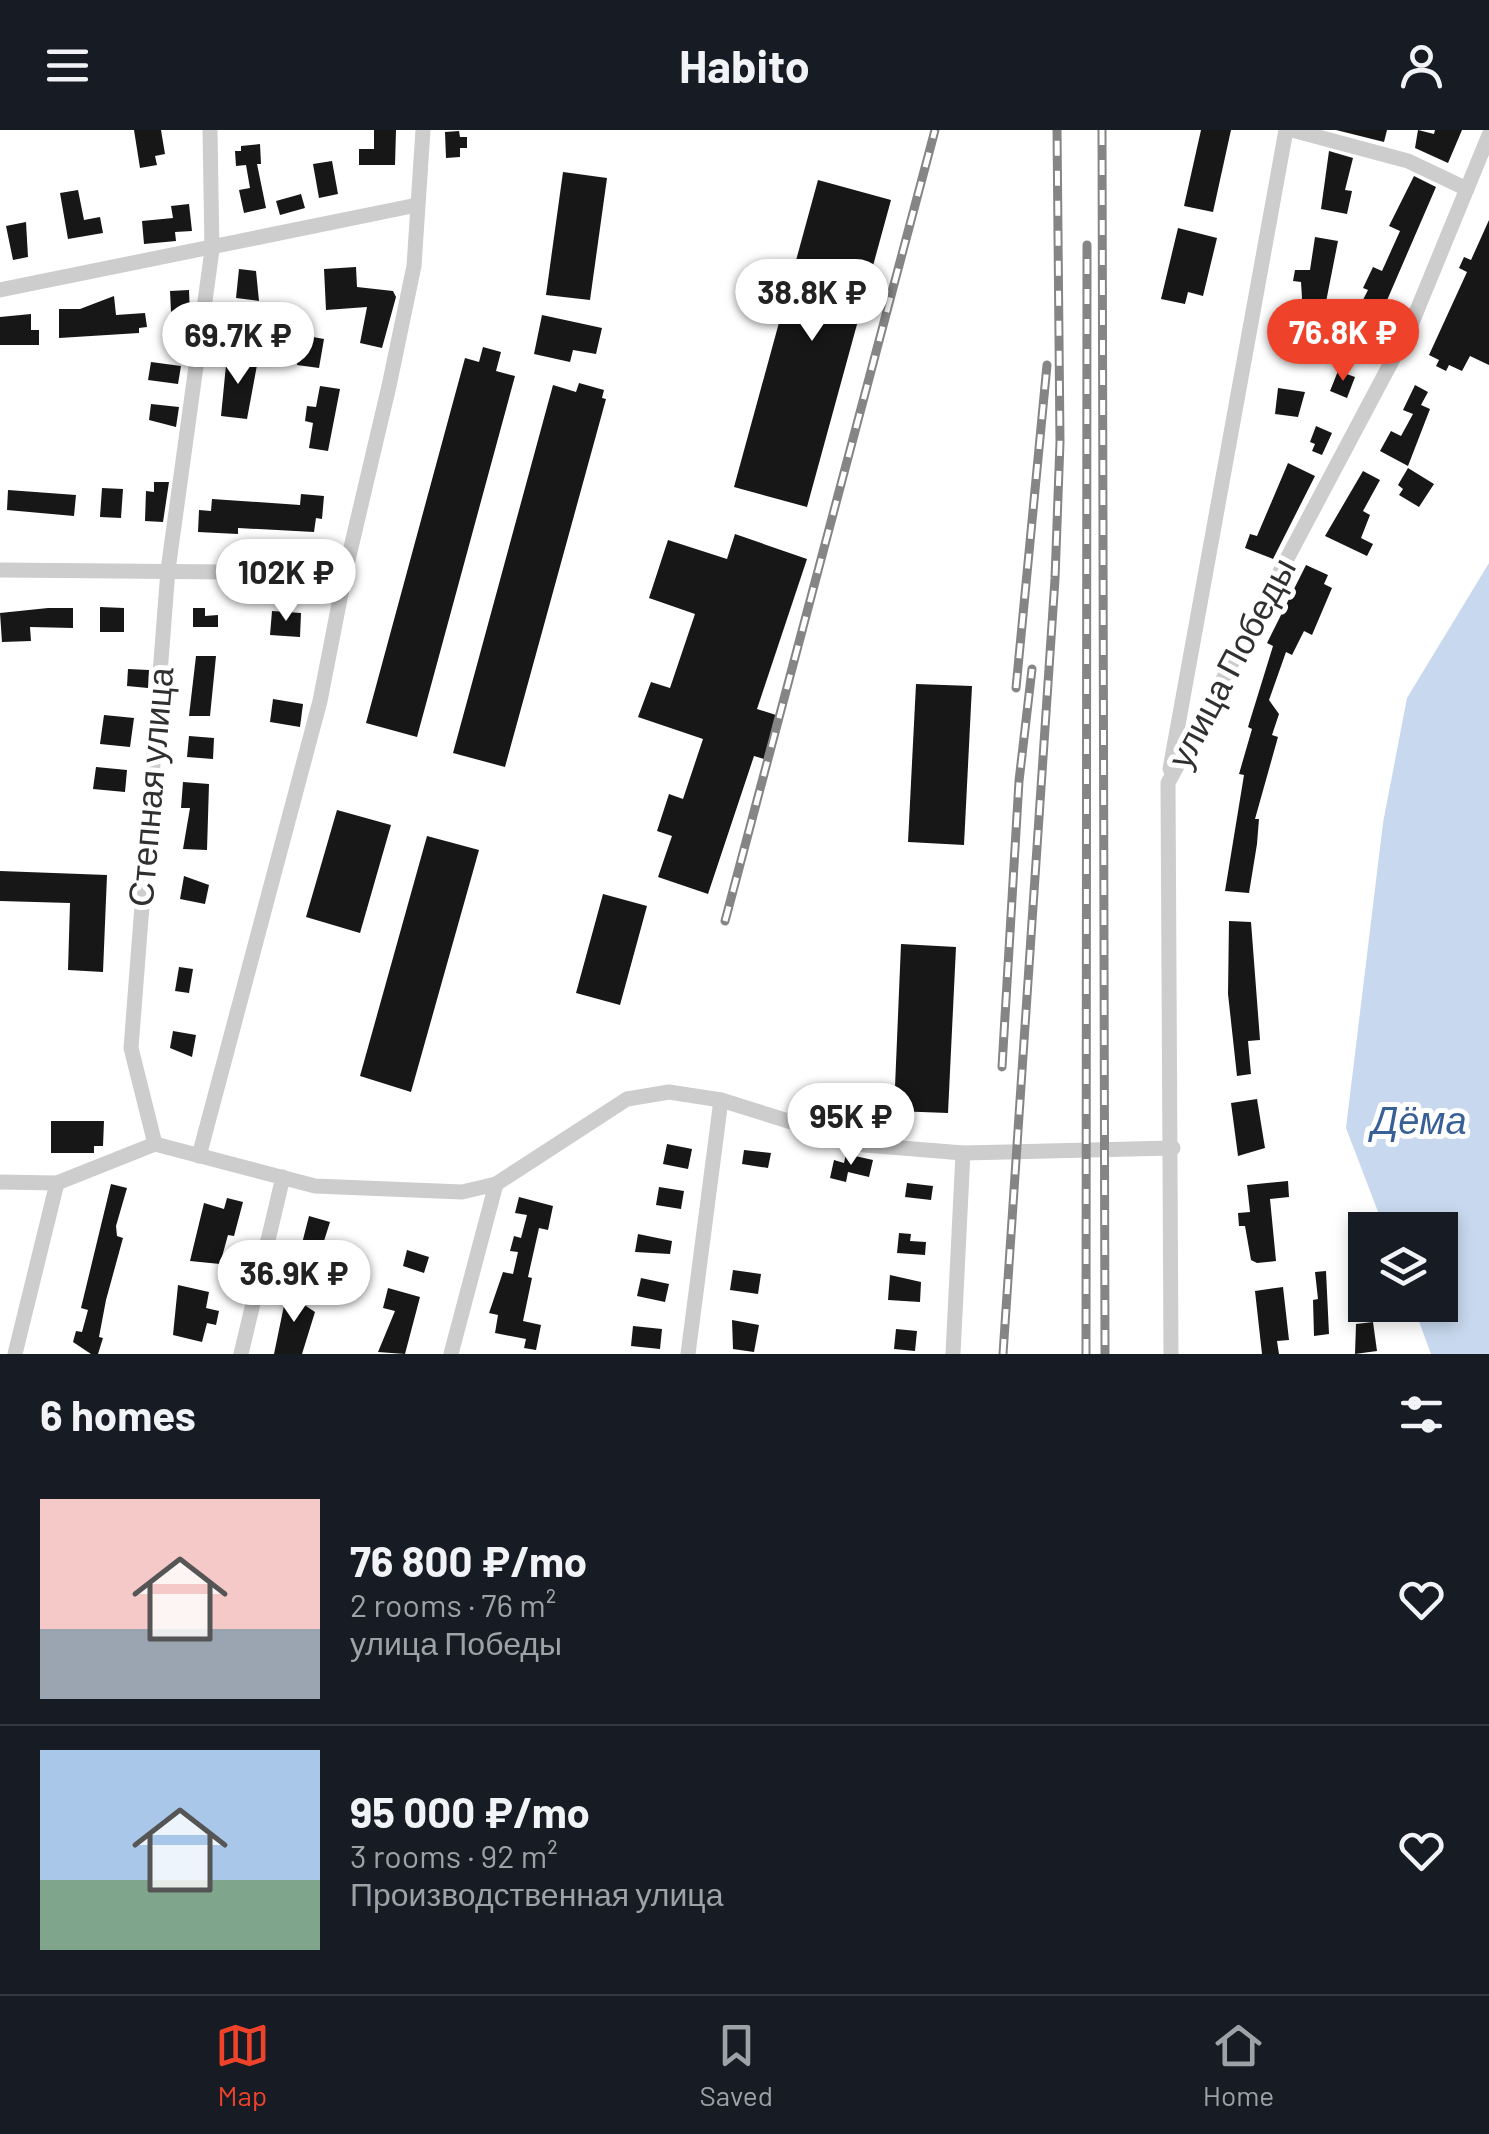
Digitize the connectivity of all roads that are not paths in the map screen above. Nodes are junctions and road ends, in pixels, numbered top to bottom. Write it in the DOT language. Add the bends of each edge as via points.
graph roads {
  1 [pos="210,130"];
  2 [pos="423,130"];
  3 [pos="1289,130"];
  4 [pos="1489,135"];
  5 [pos="1467,189"];
  6 [pos="417,205"];
  7 [pos="212,250"];
  8 [pos="0,290"];
  9 [pos="0,570"];
  10 [pos="168,570"];
  11 [pos="345,572"];
  12 [pos="1187,678"];
  13 [pos="1218,689"];
  14 [pos="1168,783"];
  15 [pos="721,1100"];
  16 [pos="155,1144"];
  17 [pos="1173,1148"];
  18 [pos="963,1153"];
  19 [pos="199,1156"];
  20 [pos="283,1177"];
  21 [pos="0,1182"];
  22 [pos="57,1182"];
  23 [pos="496,1184"];
  24 [pos="15,1354"];
  25 [pos="241,1354"];
  26 [pos="452,1354"];
  27 [pos="688,1354"];
  28 [pos="953,1354"];
  29 [pos="1171,1354"];
  1 -- 7 [label="street, Степная улица"];
  2 -- 6 [label="street"];
  3 -- 5 [label="street" via="1408,160"];
  3 -- 12 [label="street"];
  4 -- 5 [label="street, улица Победы"];
  5 -- 13 [label="street, улица Победы" via="1411,325"];
  6 -- 7 [label="street"];
  6 -- 11 [label="street" via="414,266"];
  7 -- 8 [label="street"];
  7 -- 10 [label="street, Степная улица"];
  9 -- 10 [label="street"];
  10 -- 11 [label="street"];
  10 -- 16 [label="street, Степная улица" via="130,1048"];
  11 -- 19 [label="street" via="320,701"];
  12 -- 13 [label="street" via="1202,691"];
  12 -- 14 [label="street"];
  13 -- 14 [label="street, улица Победы"];
  14 -- 17 [label="street, улица Победы"];
  15 -- 18 [label="street" via="865,1145"];
  15 -- 23 [label="street" via="669,1092 627,1100"];
  15 -- 27 [label="street"];
  16 -- 19 [label="street"];
  16 -- 22 [label="street"];
  17 -- 18 [label="street"];
  17 -- 29 [label="street, улица Победы"];
  18 -- 28 [label="street"];
  19 -- 20 [label="street"];
  20 -- 23 [label="street" via="315,1186 462,1192"];
  20 -- 25 [label="street"];
  21 -- 22 [label="street"];
  22 -- 24 [label="street"];
  23 -- 26 [label="street"];
}
